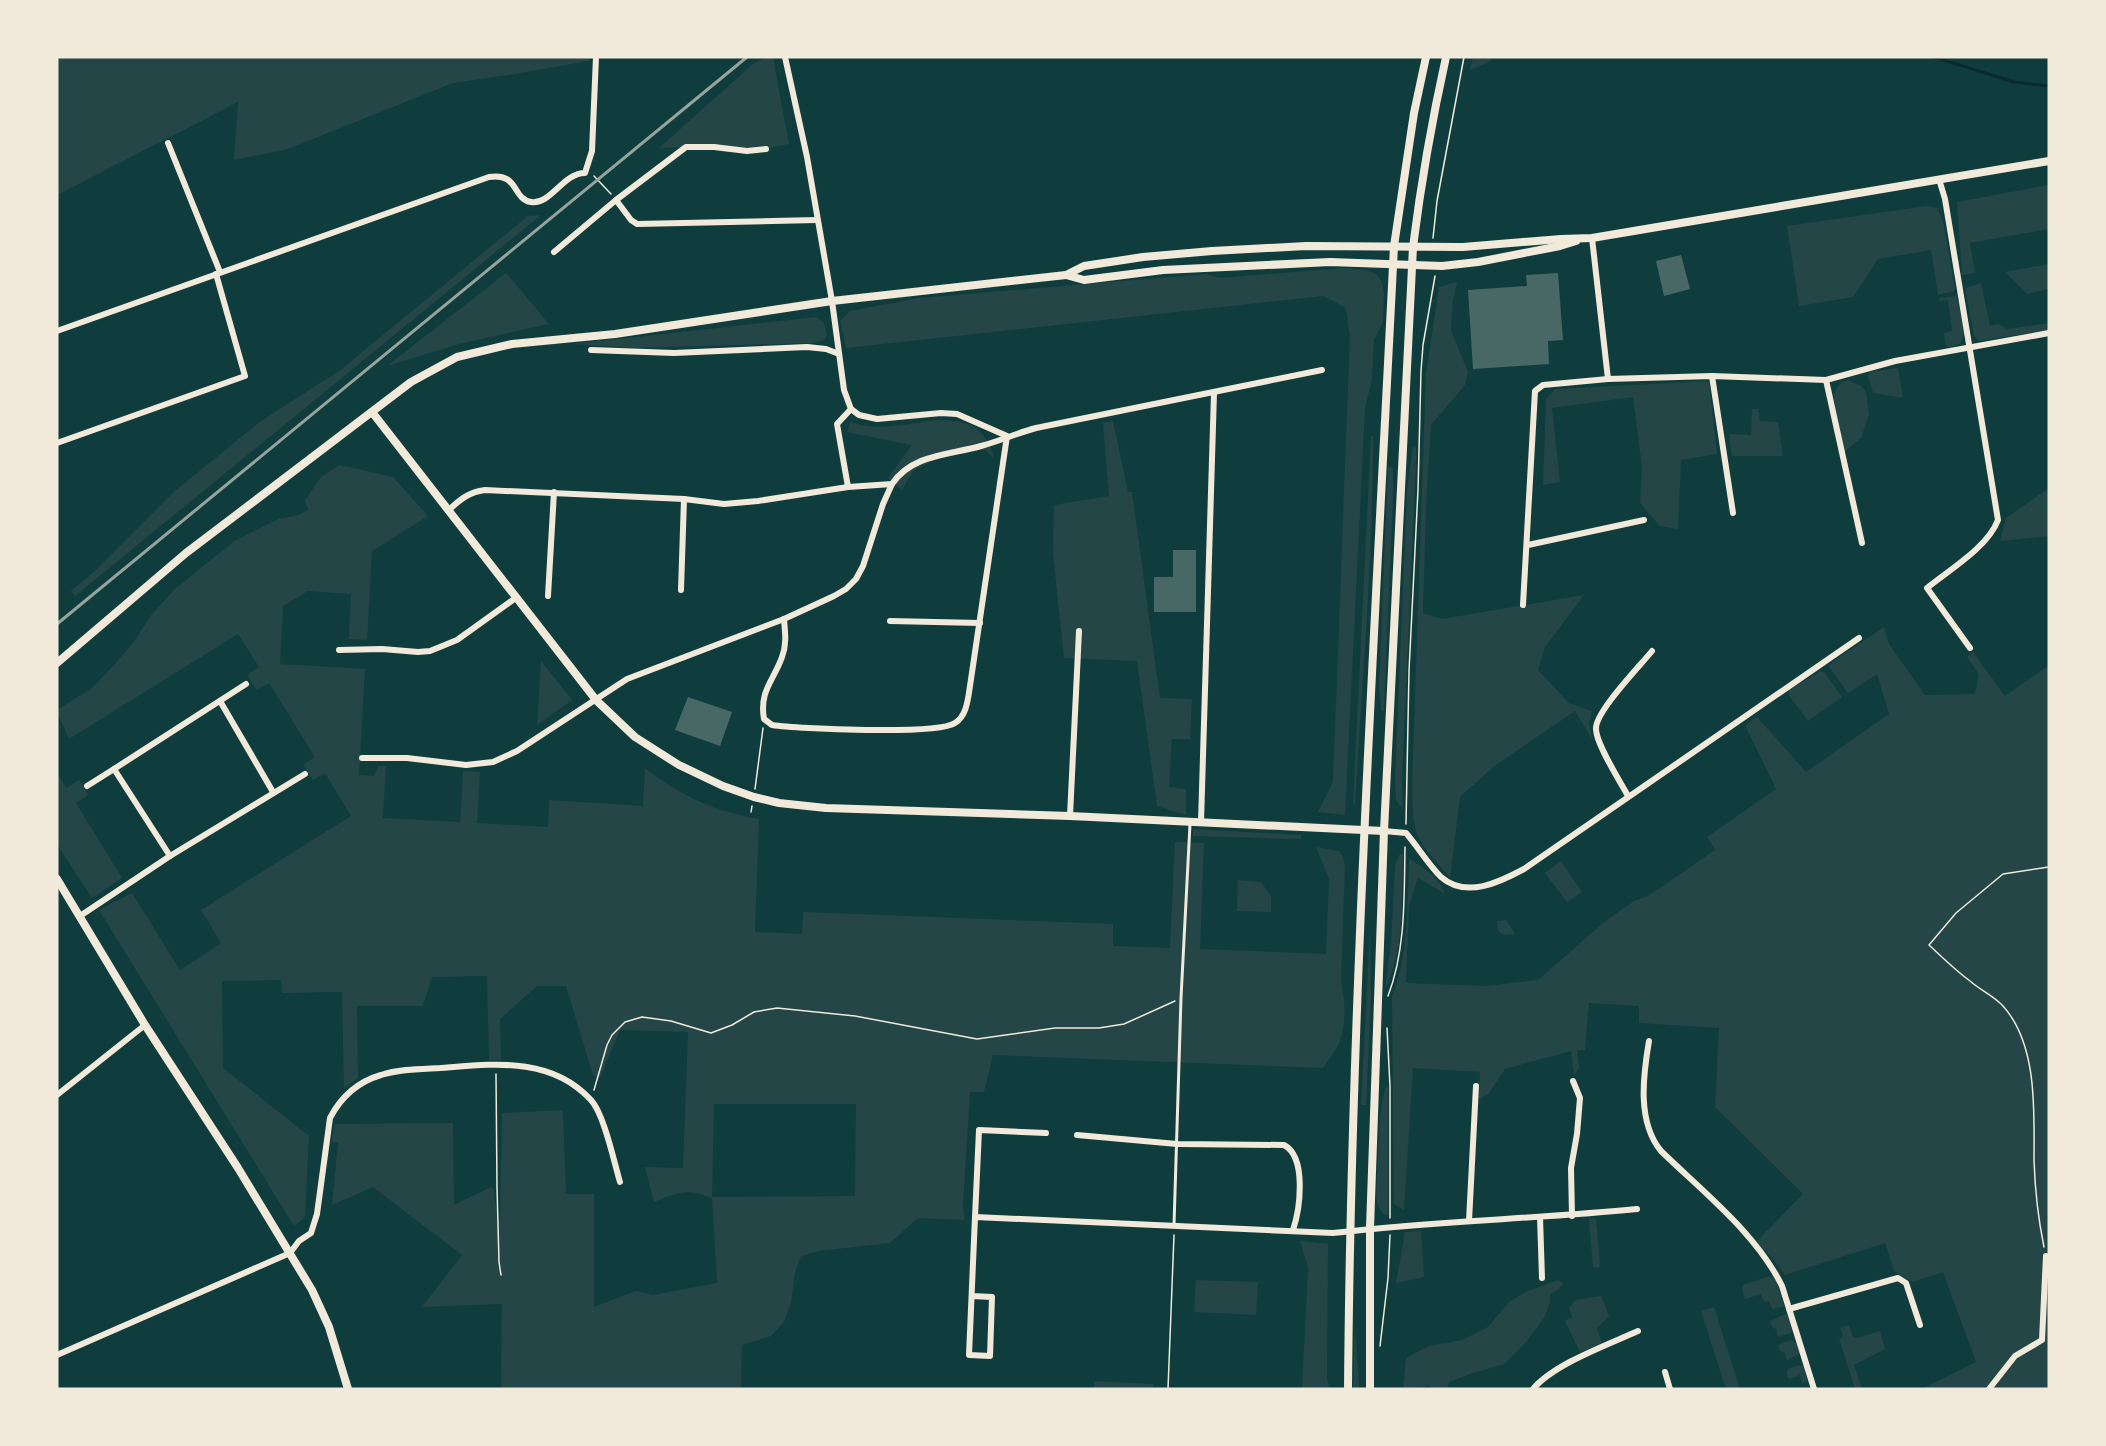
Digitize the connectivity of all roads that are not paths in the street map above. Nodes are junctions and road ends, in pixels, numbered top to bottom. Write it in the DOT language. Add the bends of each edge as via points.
graph roads {
  1 [pos="596,57"];
  2 [pos="785,57"];
  3 [pos="1426,57"];
  4 [pos="1446,57"];
  5 [pos="168,143"];
  6 [pos="766,149"];
  7 [pos="2049,161"];
  8 [pos="1939,179"];
  9 [pos="616,200"];
  10 [pos="817,220"];
  11 [pos="1589,238"];
  12 [pos="1395,246"];
  13 [pos="1413,247"];
  14 [pos="554,252"];
  15 [pos="1394,264"];
  16 [pos="1412,265"];
  17 [pos="218,273"];
  18 [pos="1066,275"];
  19 [pos="832,301"];
  20 [pos="57,331"];
  21 [pos="2049,333"];
  22 [pos="1969,346"];
  23 [pos="591,350"];
  24 [pos="839,354"];
  25 [pos="1322,370"];
  26 [pos="1712,376"];
  27 [pos="1608,379"];
  28 [pos="1826,380"];
  29 [pos="1214,393"];
  30 [pos="851,409"];
  31 [pos="372,412"];
  32 [pos="1007,436"];
  33 [pos="57,443"];
  34 [pos="892,484"];
  35 [pos="848,487"];
  36 [pos="554,492"];
  37 [pos="684,499"];
  38 [pos="448,511"];
  39 [pos="1733,513"];
  40 [pos="1644,520"];
  41 [pos="1862,543"];
  42 [pos="1528,545"];
  43 [pos="681,590"];
  44 [pos="548,596"];
  45 [pos="517,597"];
  46 [pos="1523,605"];
  47 [pos="784,619"];
  48 [pos="890,621"];
  49 [pos="980,623"];
  50 [pos="1079,631"];
  51 [pos="1859,638"];
  52 [pos="1970,648"];
  53 [pos="339,650"];
  54 [pos="1652,651"];
  55 [pos="57,663"];
  56 [pos="246,684"];
  57 [pos="596,700"];
  58 [pos="220,701"];
  59 [pos="362,758"];
  60 [pos="114,769"];
  61 [pos="305,774"];
  62 [pos="87,786"];
  63 [pos="273,792"];
  64 [pos="1628,796"];
  65 [pos="1070,816"];
  66 [pos="1190,822"];
  67 [pos="1201,822"];
  68 [pos="1365,829"];
  69 [pos="1383,831"];
  70 [pos="170,856"];
  71 [pos="57,879"];
  72 [pos="80,916"];
  73 [pos="145,1025"];
  74 [pos="1649,1041"];
  75 [pos="1573,1081"];
  76 [pos="1476,1086"];
  77 [pos="57,1095"];
  78 [pos="1046,1133"];
  79 [pos="1077,1135"];
  80 [pos="1177,1143"];
  81 [pos="620,1182"];
  82 [pos="1637,1209"];
  83 [pos="1572,1216"];
  84 [pos="975,1217"];
  85 [pos="1539,1217"];
  86 [pos="1469,1221"];
  87 [pos="1174,1225"];
  88 [pos="1370,1228"];
  89 [pos="1293,1230"];
  90 [pos="1349,1231"];
  91 [pos="290,1253"];
  92 [pos="2046,1256"];
  93 [pos="1542,1278"];
  94 [pos="972,1296"];
  95 [pos="1789,1309"];
  96 [pos="1920,1325"];
  97 [pos="1638,1331"];
  98 [pos="57,1355"];
  99 [pos="1665,1372"];
  100 [pos="348,1389"];
  101 [pos="1348,1389"];
  102 [pos="1370,1389"];
  103 [pos="1533,1389"];
  104 [pos="1670,1389"];
  105 [pos="1814,1389"];
  106 [pos="1989,1389"];
  1 -- 17 [label="street" via="592,151 585,173 573,176 545,198 531,202 506,178 489,177"];
  2 -- 10 [label="street"];
  3 -- 12 [label="main road"];
  4 -- 13 [label="main road" via="1422,177"];
  5 -- 17 [label="street"];
  6 -- 9 [label="street" via="686,147"];
  7 -- 8 [label="main road"];
  8 -- 11 [label="main road"];
  8 -- 22 [label="street"];
  9 -- 10 [label="street" via="637,224"];
  9 -- 14 [label="street"];
  10 -- 19 [label="street"];
  11 -- 13 [label="main road"];
  11 -- 16 [label="main road" via="1478,262"];
  11 -- 27 [label="street"];
  12 -- 13 [label="main road"];
  12 -- 15 [label="main road"];
  12 -- 18 [label="main road" via="1305,246 1161,255 1084,266"];
  13 -- 16 [label="main road"];
  15 -- 16 [label="main road"];
  15 -- 18 [label="main road" via="1330,262 1163,270 1084,280"];
  15 -- 68 [label="main road"];
  16 -- 69 [label="main road"];
  17 -- 20 [label="street"];
  17 -- 33 [label="street" via="245,376"];
  18 -- 19 [label="main road"];
  19 -- 24 [label="street"];
  19 -- 31 [label="main road" via="475,351 434,368"];
  21 -- 22 [label="street"];
  22 -- 28 [label="street"];
  22 -- 52 [label="street" via="1998,520 1985,541 1927,588"];
  23 -- 24 [label="street" via="674,353 807,347"];
  24 -- 30 [label="street"];
  25 -- 29 [label="street"];
  26 -- 27 [label="street"];
  26 -- 28 [label="street"];
  26 -- 39 [label="street"];
  27 -- 42 [label="street" via="1543,385 1535,392"];
  28 -- 41 [label="street"];
  29 -- 32 [label="street"];
  29 -- 67 [label="street"];
  30 -- 32 [label="street" via="877,419 957,414"];
  30 -- 35 [label="street" via="837,424"];
  31 -- 38 [label="street"];
  31 -- 55 [label="main road" via="186,553"];
  32 -- 34 [label="street" via="984,446 918,462 899,474"];
  32 -- 49 [label="street"];
  34 -- 35 [label="street"];
  34 -- 47 [label="street" via="856,579 834,596"];
  35 -- 37 [label="street" via="741,503"];
  36 -- 37 [label="street"];
  36 -- 38 [label="street" via="476,491"];
  36 -- 44 [label="street"];
  37 -- 43 [label="street"];
  38 -- 45 [label="street"];
  40 -- 42 [label="street"];
  42 -- 46 [label="street"];
  45 -- 53 [label="street" via="458,640 430,651"];
  45 -- 57 [label="street"];
  47 -- 49 [label="street" via="785,645 765,695 764,718 781,726 874,730 916,730 957,723 968,700"];
  47 -- 57 [label="street" via="627,679"];
  48 -- 49 [label="street"];
  50 -- 65 [label="street"];
  51 -- 64 [label="street"];
  54 -- 64 [label="street" via="1600,714 1595,728"];
  56 -- 58 [label="street"];
  57 -- 59 [label="street" via="493,762 466,765 407,758"];
  57 -- 65 [label="street" via="655,751 698,775 754,797 826,808"];
  58 -- 60 [label="street"];
  58 -- 63 [label="street"];
  60 -- 62 [label="street"];
  60 -- 70 [label="street"];
  61 -- 63 [label="street"];
  63 -- 70 [label="street"];
  64 -- 69 [label="street" via="1524,869 1479,887 1451,884 1406,833"];
  65 -- 66 [label="street"];
  66 -- 67 [label="street"];
  66 -- 80 [label="lane"];
  67 -- 68 [label="street"];
  68 -- 69 [label="street"];
  68 -- 90 [label="main road"];
  69 -- 88 [label="main road"];
  70 -- 72 [label="street"];
  71 -- 72 [label="street"];
  72 -- 73 [label="street"];
  73 -- 77 [label="street"];
  73 -- 91 [label="street"];
  74 -- 95 [label="street" via="1644,1106 1646,1125 1654,1142 1758,1248 1778,1278"];
  75 -- 83 [label="street" via="1580,1098 1571,1168"];
  76 -- 86 [label="street"];
  78 -- 84 [label="street" via="979,1130"];
  79 -- 80 [label="street"];
  80 -- 87 [label="lane"];
  80 -- 89 [label="street" via="1276,1145 1291,1149 1299,1170"];
  81 -- 91 [label="street" via="592,1101 576,1087 544,1070 495,1064 381,1075 348,1092 330,1118 317,1214 311,1233"];
  82 -- 83 [label="street"];
  83 -- 85 [label="street"];
  84 -- 87 [label="street"];
  84 -- 94 [label="street"];
  85 -- 86 [label="street"];
  85 -- 93 [label="street"];
  86 -- 88 [label="street"];
  87 -- 89 [label="street"];
  88 -- 90 [label="street"];
  88 -- 102 [label="main road"];
  89 -- 90 [label="street"];
  90 -- 101 [label="main road"];
  91 -- 98 [label="street"];
  91 -- 100 [label="street" via="329,1327"];
  92 -- 106 [label="street" via="2042,1340 2015,1356"];
  94 -- 94 [label="street" via="993,1297 990,1356 969,1355"];
  95 -- 96 [label="street" via="1898,1278 1906,1283"];
  95 -- 105 [label="street"];
  97 -- 103 [label="street" via="1579,1358"];
  99 -- 104 [label="street"];
}
